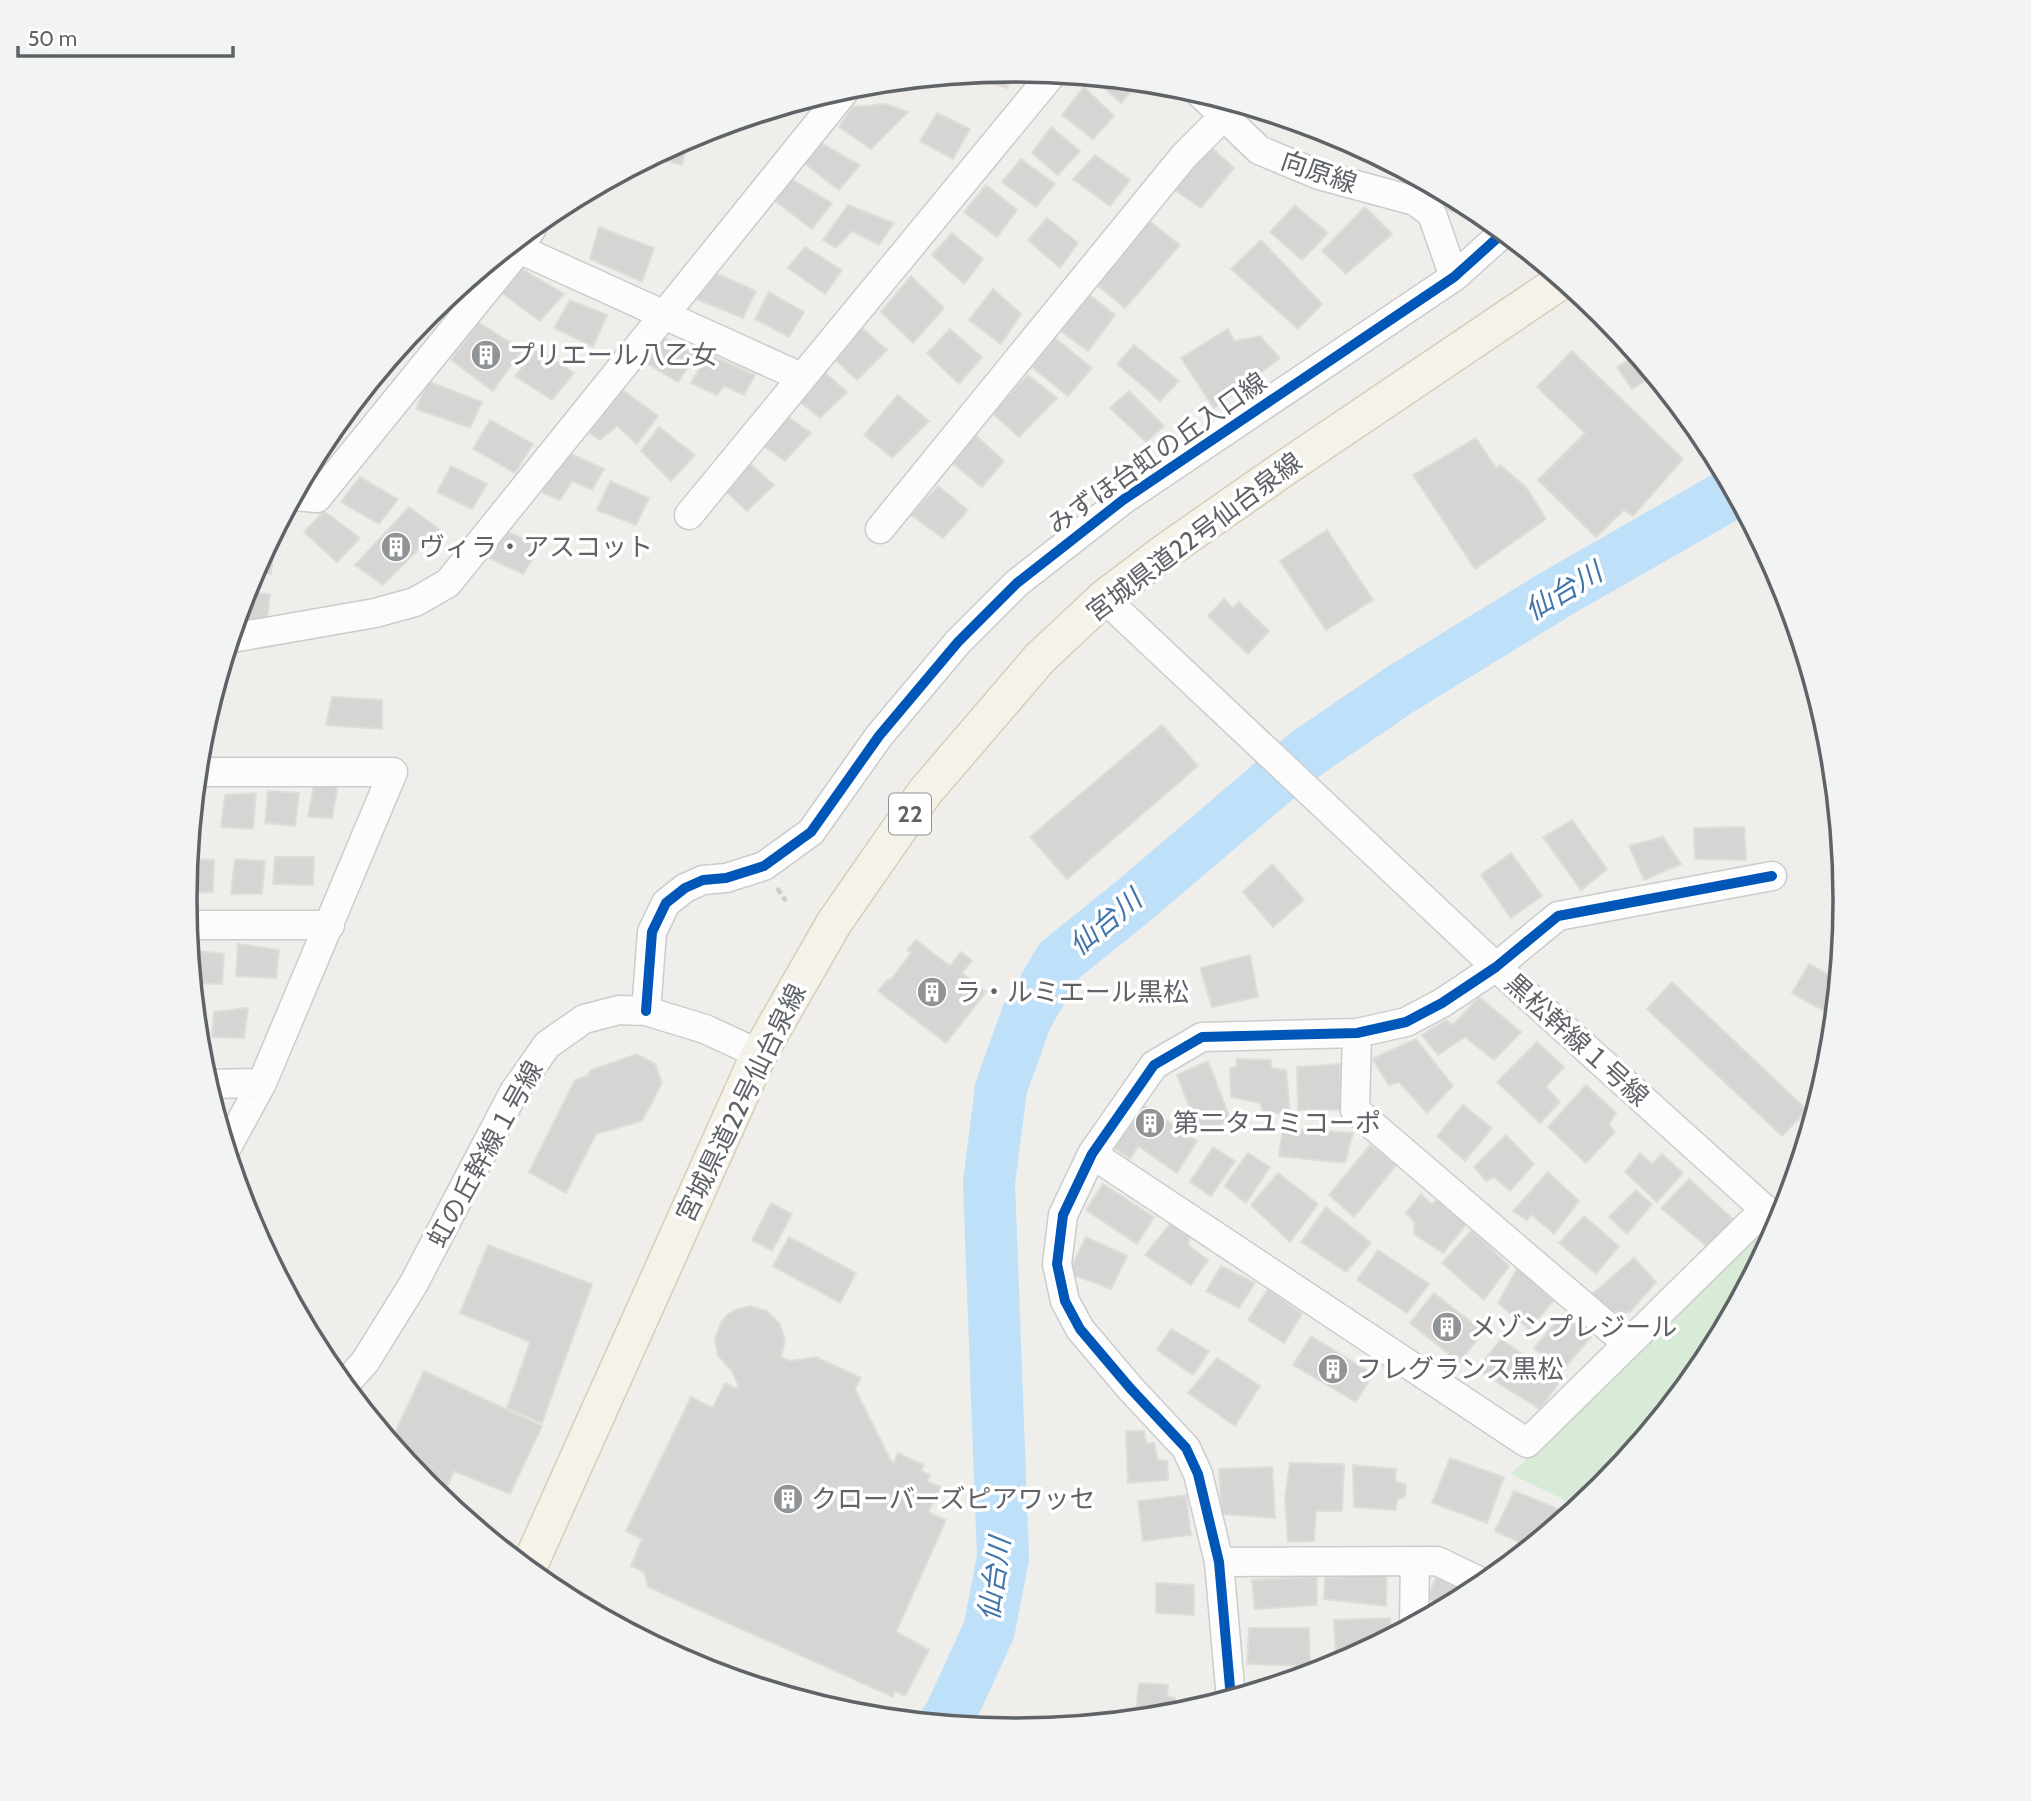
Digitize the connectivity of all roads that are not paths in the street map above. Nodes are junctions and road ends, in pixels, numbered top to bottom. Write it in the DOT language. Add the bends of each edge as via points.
graph roads {
  1 [pos="1044,83"];
  2 [pos="835,103"];
  3 [pos="1214,107"];
  4 [pos="1224,117"];
  5 [pos="1497,239"];
  6 [pos="530,242"];
  7 [pos="512,255"];
  8 [pos="1454,277"];
  9 [pos="1555,285"];
  10 [pos="664,315"];
  11 [pos="801,377"];
  12 [pos="304,497"];
  13 [pos="689,515"];
  14 [pos="880,529"];
  15 [pos="1104,598"];
  16 [pos="241,636"];
  17 [pos="208,772"];
  18 [pos="1772,876"];
  19 [pos="198,925"];
  20 [pos="330,925"];
  21 [pos="1496,967"];
  22 [pos="646,1011"];
  23 [pos="1357,1033"];
  24 [pos="758,1054"];
  25 [pos="218,1083"];
  26 [pos="262,1083"];
  27 [pos="233,1137"];
  28 [pos="1092,1154"];
  29 [pos="1771,1215"];
  30 [pos="1769,1219"];
  31 [pos="1628,1344"];
  32 [pos="351,1377"];
  33 [pos="532,1560"];
  34 [pos="1219,1562"];
  35 [pos="1415,1562"];
  36 [pos="1474,1579"];
  37 [pos="1414,1615"];
  38 [pos="1230,1690"];
  1 -- 11 [label="street"];
  2 -- 10 [label="street"];
  3 -- 4 [label="street, 向原線"];
  4 -- 8 [label="street, 向原線" via="1259,150 1319,175 1415,201 1432,214"];
  4 -- 14 [label="street" via="1184,156"];
  5 -- 8 [label="street, みずほ台虹の丘入口線"];
  6 -- 10 [label="street"];
  7 -- 12 [label="street" via="317,498"];
  8 -- 22 [label="street, みずほ台虹の丘入口線" via="1123,500 1017,583 958,642 879,736 811,832 764,866 703,880 666,904 653,932"];
  9 -- 15 [label="main road, 宮城県道22号仙台泉線 / 22" via="1267,480"];
  10 -- 11 [label="street"];
  10 -- 16 [label="street" via="448,583 415,602 375,613"];
  11 -- 13 [label="street"];
  15 -- 21 [label="street, 黒松幹線１号線"];
  15 -- 24 [label="main road, 宮城県道22号仙台泉線 / 22" via="1041,658 925,792 834,922"];
  17 -- 20 [label="street" via="393,772"];
  18 -- 21 [label="street" via="1558,916"];
  19 -- 20 [label="street"];
  20 -- 26 [label="street"];
  21 -- 23 [label="street" via="1406,1022"];
  21 -- 29 [label="street, 黒松幹線１号線"];
  22 -- 24 [label="street, 虹の丘幹線１号線" via="705,1029"];
  22 -- 32 [label="street, 虹の丘幹線１号線" via="620,1010 584,1019 547,1045 503,1112 414,1283"];
  23 -- 28 [label="street" via="1202,1037 1154,1065"];
  23 -- 31 [label="street" via="1355,1110"];
  24 -- 33 [label="main road, 宮城県道22号仙台泉線 / 22"];
  25 -- 26 [label="street"];
  26 -- 27 [label="street"];
  28 -- 31 [label="street" via="1527,1443"];
  28 -- 34 [label="street" via="1063,1215 1057,1264 1065,1301 1080,1329 1186,1448 1198,1474"];
  30 -- 31 [label="street"];
  34 -- 35 [label="street"];
  34 -- 38 [label="street"];
  35 -- 36 [label="street" via="1437,1561"];
  35 -- 37 [label="street"];
}
